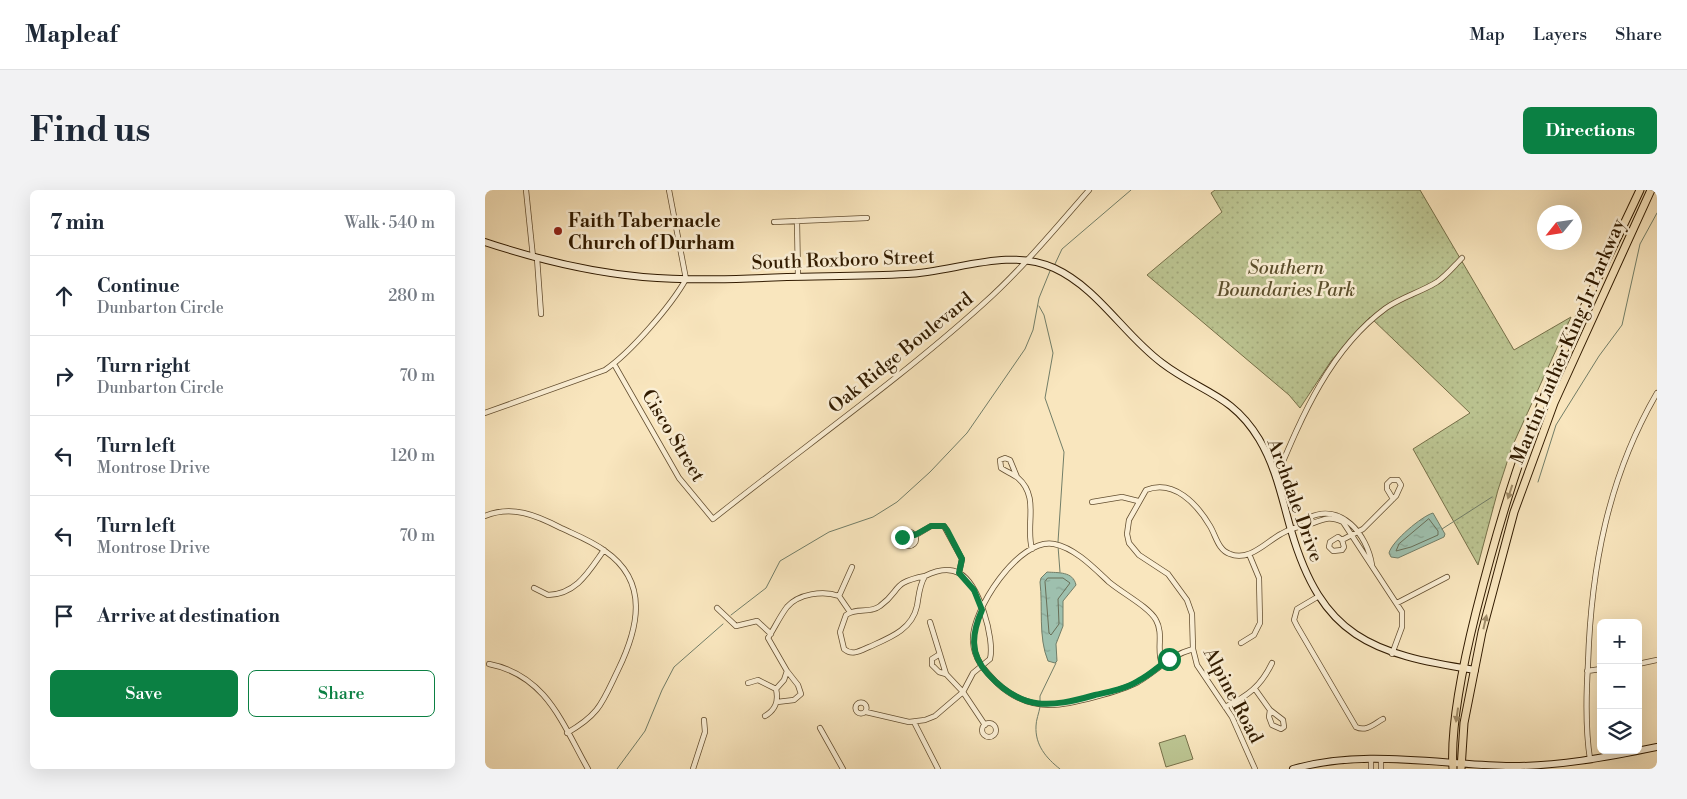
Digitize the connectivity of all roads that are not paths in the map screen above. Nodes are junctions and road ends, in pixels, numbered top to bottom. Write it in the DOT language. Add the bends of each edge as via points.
graph roads {
  1 [pos="526,190"];
  2 [pos="669,190"];
  3 [pos="1089,190"];
  4 [pos="1640,190"];
  5 [pos="1651,190"];
  6 [pos="867,218"];
  7 [pos="797,221"];
  8 [pos="774,222"];
  9 [pos="485,242"];
  10 [pos="535,257"];
  11 [pos="1462,258"];
  12 [pos="1026,260"];
  13 [pos="798,277"];
  14 [pos="686,280"];
  15 [pos="541,314"];
  16 [pos="614,364"];
  17 [pos="1657,393"];
  18 [pos="485,413"];
  19 [pos="1017,477"];
  20 [pos="1276,478"];
  21 [pos="1393,499"];
  22 [pos="1138,501"];
  23 [pos="1092,502"];
  24 [pos="485,516"];
  25 [pos="713,519"];
  26 [pos="1305,524"];
  27 [pos="1290,529"];
  28 [pos="1357,533"];
  29 [pos="915,535"];
  30 [pos="1352,536"];
  31 [pos="1342,540"];
  32 [pos="1032,549"];
  33 [pos="604,550"];
  34 [pos="1249,554"];
  35 [pos="1372,565"];
  36 [pos="853,566"];
  37 [pos="959,573"];
  38 [pos="925,576"];
  39 [pos="1447,577"];
  40 [pos="534,588"];
  41 [pos="839,596"];
  42 [pos="1319,596"];
  43 [pos="1397,604"];
  44 [pos="717,608"];
  45 [pos="982,610"];
  46 [pos="850,612"];
  47 [pos="930,622"];
  48 [pos="771,634"];
  49 [pos="1241,642"];
  50 [pos="1193,650"];
  51 [pos="940,654"];
  52 [pos="1392,654"];
  53 [pos="1657,660"];
  54 [pos="1271,662"];
  55 [pos="1642,663"];
  56 [pos="489,664"];
  57 [pos="1162,664"];
  58 [pos="982,667"];
  59 [pos="1463,668"];
  60 [pos="787,670"];
  61 [pos="1475,670"];
  62 [pos="1597,670"];
  63 [pos="1587,671"];
  64 [pos="946,674"];
  65 [pos="748,683"];
  66 [pos="776,689"];
  67 [pos="1255,690"];
  68 [pos="963,692"];
  69 [pos="777,702"];
  70 [pos="1225,707"];
  71 [pos="1270,710"];
  72 [pos="866,712"];
  73 [pos="765,716"];
  74 [pos="1383,718"];
  75 [pos="704,720"];
  76 [pos="914,722"];
  77 [pos="985,725"];
  78 [pos="820,728"];
  79 [pos="567,733"];
  80 [pos="1657,747"];
  81 [pos="1371,759"];
  82 [pos="1381,759"];
  83 [pos="1590,759"];
  84 [pos="1457,766"];
  85 [pos="588,769"];
  86 [pos="693,769"];
  87 [pos="843,769"];
  88 [pos="938,769"];
  89 [pos="1255,769"];
  90 [pos="1293,769"];
  91 [pos="1371,769"];
  92 [pos="1381,769"];
  1 -- 10 [label="street"];
  2 -- 14 [label="street"];
  3 -- 12 [label="street, Oak Ridge Boulevard"];
  4 -- 59 [label="main road, Martin Luther King Jr Parkway, one-way" via="1528,438 1485,574"];
  61 -- 5 [label="main road, Martin Luther King Jr Parkway, one-way" via="1495,581 1528,470 1554,403"];
  6 -- 7 [label="street"];
  7 -- 8 [label="street"];
  7 -- 13 [label="street"];
  9 -- 10 [label="street, South Roxboro Street"];
  10 -- 14 [label="street, South Roxboro Street" via="612,273"];
  10 -- 15 [label="street"];
  11 -- 20 [label="street" via="1437,282 1386,309 1352,342 1304,412"];
  12 -- 13 [label="street, South Roxboro Street" via="1003,260 925,273"];
  12 -- 20 [label="street, Archdale Drive" via="1070,277 1161,362 1231,404 1260,440"];
  12 -- 25 [label="street, Oak Ridge Boulevard" via="988,300 953,330"];
  13 -- 14 [label="street, South Roxboro Street"];
  14 -- 16 [label="street"];
  16 -- 18 [label="street" via="596,374"];
  16 -- 25 [label="street, Cisco Street" via="679,478"];
  17 -- 63 [label="street" via="1633,439 1606,511 1589,614"];
  19 -- 19 [label="street" via="1010,460 1000,460 1001,468"];
  19 -- 32 [label="street" via="1031,498 1029,531"];
  20 -- 27 [label="street, Archdale Drive"];
  21 -- 28 [label="street"];
  22 -- 23 [label="street" via="1122,497"];
  22 -- 34 [label="street, Alpine Road" via="1155,486 1175,489 1207,522 1225,552 1237,556"];
  22 -- 50 [label="street, Alpine Road" via="1127,524 1129,543 1139,555 1168,574 1183,593 1191,614"];
  24 -- 33 [label="street" via="515,511 533,514"];
  26 -- 27 [label="street"];
  26 -- 28 [label="street" via="1315,514 1331,513 1342,516"];
  26 -- 30 [label="street" via="1335,519 1343,522"];
  27 -- 34 [label="street"];
  27 -- 42 [label="street, Archdale Drive" via="1301,561"];
  28 -- 30 [label="street"];
  28 -- 35 [label="street" via="1371,556"];
  29 -- 37 [label="street" via="931,526 944,526 962,559"];
  30 -- 31 [label="street"];
  30 -- 35 [label="street"];
  32 -- 45 [label="street" via="1001,576"];
  32 -- 57 [label="street" via="1049,544 1068,550 1153,616 1159,625 1158,653"];
  33 -- 40 [label="street" via="582,580 570,590 548,595"];
  33 -- 79 [label="street" via="619,563 633,587 637,608 635,629 600,707 592,717"];
  34 -- 49 [label="street" via="1259,578 1261,616 1257,631"];
  35 -- 43 [label="street"];
  36 -- 41 [label="street"];
  37 -- 38 [label="street" via="939,570"];
  37 -- 45 [label="street" via="974,590"];
  38 -- 46 [label="street" via="904,581 878,608"];
  38 -- 46 [label="street" via="919,586 916,610 905,628 852,653 844,649 841,641 841,624"];
  39 -- 43 [label="street"];
  41 -- 46 [label="street"];
  41 -- 48 [label="street" via="815,594 794,601 786,608"];
  42 -- 52 [label="street, Archdale Drive" via="1326,608 1353,633"];
  42 -- 74 [label="street" via="1297,609 1297,626 1356,727 1363,729"];
  43 -- 52 [label="street" via="1403,620"];
  44 -- 48 [label="street" via="736,626 757,621"];
  45 -- 58 [label="street" via="973,641"];
  45 -- 58 [label="street" via="991,653 990,660"];
  47 -- 51 [label="street"];
  48 -- 60 [label="street" via="769,642"];
  50 -- 57 [label="street" via="1177,654"];
  50 -- 70 [label="street, Alpine Road" via="1200,671"];
  51 -- 64 [label="street"];
  51 -- 64 [label="street" via="932,659 932,665"];
  52 -- 59 [label="street, Archdale Drive"];
  53 -- 55 [label="street"];
  54 -- 67 [label="street"];
  56 -- 79 [label="street" via="511,669 534,683"];
  57 -- 58 [label="street" via="1129,686 1049,705 1013,696"];
  58 -- 68 [label="street" via="973,673"];
  59 -- 61 [label="street, Archdale Drive"];
  59 -- 84 [label="main road, Martin Luther King Jr Parkway, one-way"];
  60 -- 66 [label="street"];
  60 -- 69 [label="street" via="801,694 794,700"];
  61 -- 84 [label="main road, Martin Luther King Jr Parkway"];
  62 -- 63 [label="street"];
  63 -- 83 [label="street" via="1586,724"];
  64 -- 68 [label="street"];
  65 -- 66 [label="street" via="758,680"];
  66 -- 69 [label="street"];
  67 -- 70 [label="street"];
  67 -- 71 [label="street"];
  68 -- 76 [label="street" via="935,716"];
  68 -- 77 [label="street"];
  69 -- 73 [label="street" via="775,709"];
  70 -- 89 [label="street, Alpine Road"];
  72 -- 76 [label="street"];
  75 -- 86 [label="street" via="705,732"];
  76 -- 88 [label="street"];
  78 -- 87 [label="street"];
  79 -- 85 [label="street"];
  80 -- 83 [label="street"];
  81 -- 82 [label="street"];
  81 -- 90 [label="street" via="1334,761"];
  81 -- 91 [label="street"];
  82 -- 84 [label="street"];
  82 -- 92 [label="street"];
  83 -- 84 [label="street" via="1530,766"];
}
